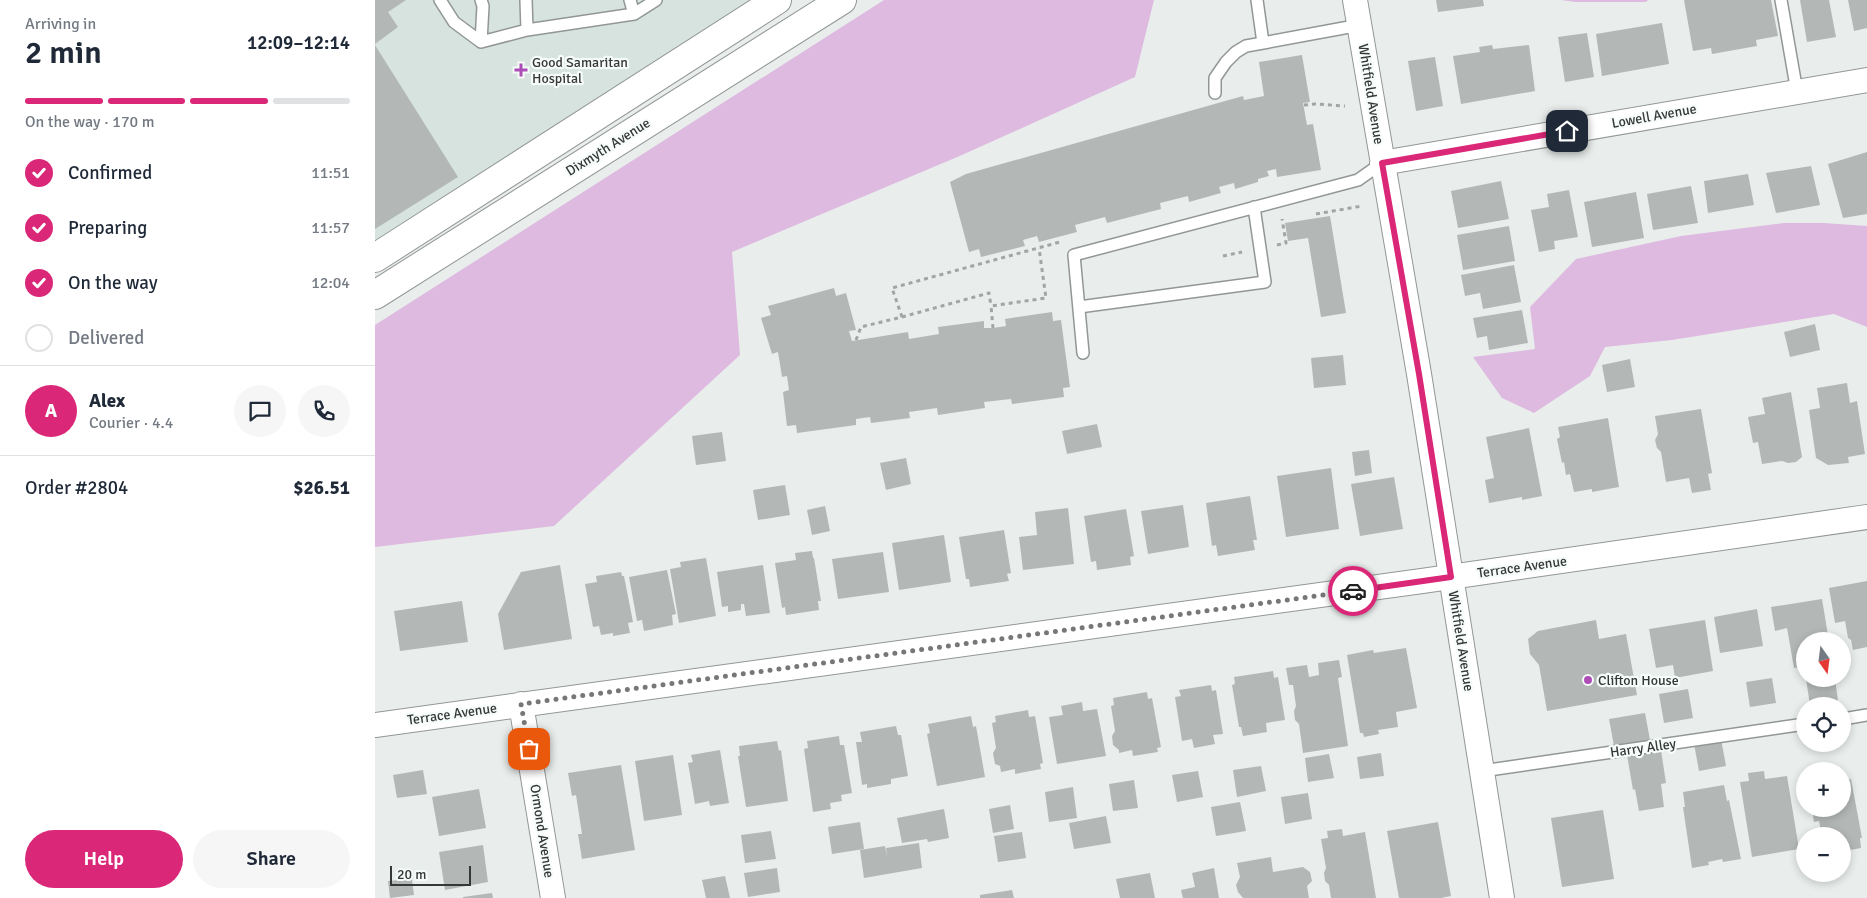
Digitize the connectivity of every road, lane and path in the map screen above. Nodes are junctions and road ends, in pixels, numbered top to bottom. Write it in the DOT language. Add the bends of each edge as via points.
graph roads {
  1 [pos="440,0"];
  2 [pos="481,0"];
  3 [pos="526,0"];
  4 [pos="630,0"];
  5 [pos="656,0"];
  6 [pos="777,0"];
  7 [pos="842,0"];
  8 [pos="1257,0"];
  9 [pos="1355,0"];
  10 [pos="1781,0"];
  11 [pos="633,14"];
  12 [pos="1360,25"];
  13 [pos="527,30"];
  14 [pos="481,42"];
  15 [pos="1263,43"];
  16 [pos="1867,80"];
  17 [pos="1797,92"];
  18 [pos="1215,93"];
  19 [pos="1304,106"];
  20 [pos="1345,106"];
  21 [pos="1382,163"];
  22 [pos="1362,206"];
  23 [pos="1254,207"];
  24 [pos="1309,215"];
  25 [pos="1291,217"];
  26 [pos="1286,243"];
  27 [pos="1039,248"];
  28 [pos="375,258"];
  29 [pos="375,295"];
  30 [pos="991,306"];
  31 [pos="1079,307"];
  32 [pos="902,317"];
  33 [pos="993,328"];
  34 [pos="1083,352"];
  35 [pos="1867,516"];
  36 [pos="1451,577"];
  37 [pos="521,704"];
  38 [pos="1867,715"];
  39 [pos="1851,718"];
  40 [pos="375,725"];
  41 [pos="1796,725"];
  42 [pos="1482,771"];
  43 [pos="553,898"];
  44 [pos="1502,898"];
  1 -- 14 [label="lane" via="453,22"];
  2 -- 14 [label="lane"];
  3 -- 13 [label="lane"];
  4 -- 11 [label="lane"];
  5 -- 11 [label="lane"];
  6 -- 28 [label="street"];
  7 -- 29 [label="street, Dixmyth Avenue"];
  8 -- 15 [label="lane"];
  9 -- 12 [label="street, Whitfield Avenue"];
  10 -- 17 [label="lane"];
  11 -- 13 [label="lane"];
  12 -- 15 [label="lane"];
  12 -- 21 [label="street, Whitfield Avenue"];
  13 -- 14 [label="lane"];
  15 -- 18 [label="lane" via="1246,46 1226,62 1215,78"];
  16 -- 17 [label="street, Lowell Avenue"];
  17 -- 21 [label="street, Lowell Avenue"];
  19 -- 20 [label="path"];
  21 -- 23 [label="lane" via="1358,180"];
  21 -- 36 [label="street, Whitfield Avenue"];
  22 -- 24 [label="path"];
  23 -- 31 [label="lane" via="1074,255"];
  23 -- 31 [label="lane" via="1265,282"];
  25 -- 26 [label="path" via="1282,219"];
  27 -- 30 [label="path" via="1046,298"];
  30 -- 32 [label="path" via="989,293"];
  30 -- 33 [label="path"];
  31 -- 34 [label="lane"];
  35 -- 36 [label="street, Terrace Avenue"];
  36 -- 37 [label="street, Terrace Avenue"];
  36 -- 42 [label="street, Whitfield Avenue"];
  37 -- 40 [label="street, Terrace Avenue"];
  37 -- 43 [label="street, Ormond Avenue"];
  38 -- 39 [label="lane"];
  41 -- 42 [label="lane, Harry Alley"];
  42 -- 44 [label="street, Whitfield Avenue"];
}
